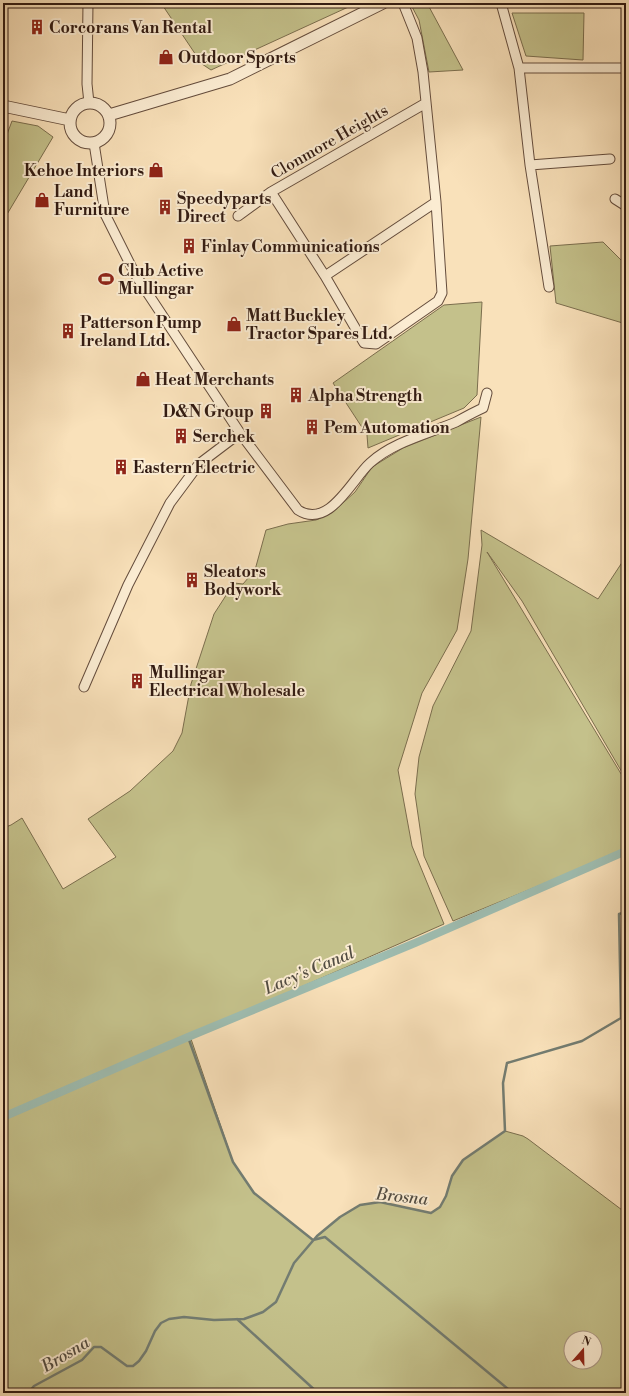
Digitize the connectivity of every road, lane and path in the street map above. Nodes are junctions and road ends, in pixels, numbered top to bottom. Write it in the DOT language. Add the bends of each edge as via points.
graph roads {
  1 [pos="88,3"];
  2 [pos="383,3"];
  3 [pos="403,3"];
  4 [pos="501,3"];
  5 [pos="519,68"];
  6 [pos="626,68"];
  7 [pos="89,103"];
  8 [pos="426,104"];
  9 [pos="3,106"];
  10 [pos="109,115"];
  11 [pos="70,120"];
  12 [pos="94,143"];
  13 [pos="610,159"];
  14 [pos="530,165"];
  15 [pos="271,192"];
  16 [pos="615,199"];
  17 [pos="436,202"];
  18 [pos="626,206"];
  19 [pos="238,216"];
  20 [pos="325,276"];
  21 [pos="549,288"];
  22 [pos="486,394"];
  23 [pos="240,433"];
  24 [pos="84,687"];
  1 -- 7 [label="street"];
  2 -- 10 [label="street" via="230,79"];
  3 -- 8 [label="street, Clonmore Heights" via="417,38"];
  4 -- 5 [label="street"];
  5 -- 6 [label="street"];
  5 -- 14 [label="street"];
  7 -- 10 [label="street" via="101,106"];
  7 -- 11 [label="street" via="79,106"];
  8 -- 15 [label="street, Clonmore Heights"];
  8 -- 17 [label="street, Clonmore Heights"];
  9 -- 11 [label="street"];
  10 -- 12 [label="street" via="108,132 105,137"];
  11 -- 12 [label="street" via="72,133 76,138"];
  12 -- 23 [label="street" via="105,214 135,274"];
  13 -- 14 [label="street"];
  14 -- 21 [label="street"];
  15 -- 19 [label="street"];
  15 -- 20 [label="street, Clonmore Heights"];
  16 -- 18 [label="street"];
  17 -- 20 [label="street"];
  17 -- 20 [label="street, Clonmore Heights" via="442,292 438,301 376,344 364,343"];
  22 -- 23 [label="street" via="483,408 380,454 335,505 318,514 305,515 298,510"];
  23 -- 24 [label="street" via="199,464 170,503 128,585"];
}
